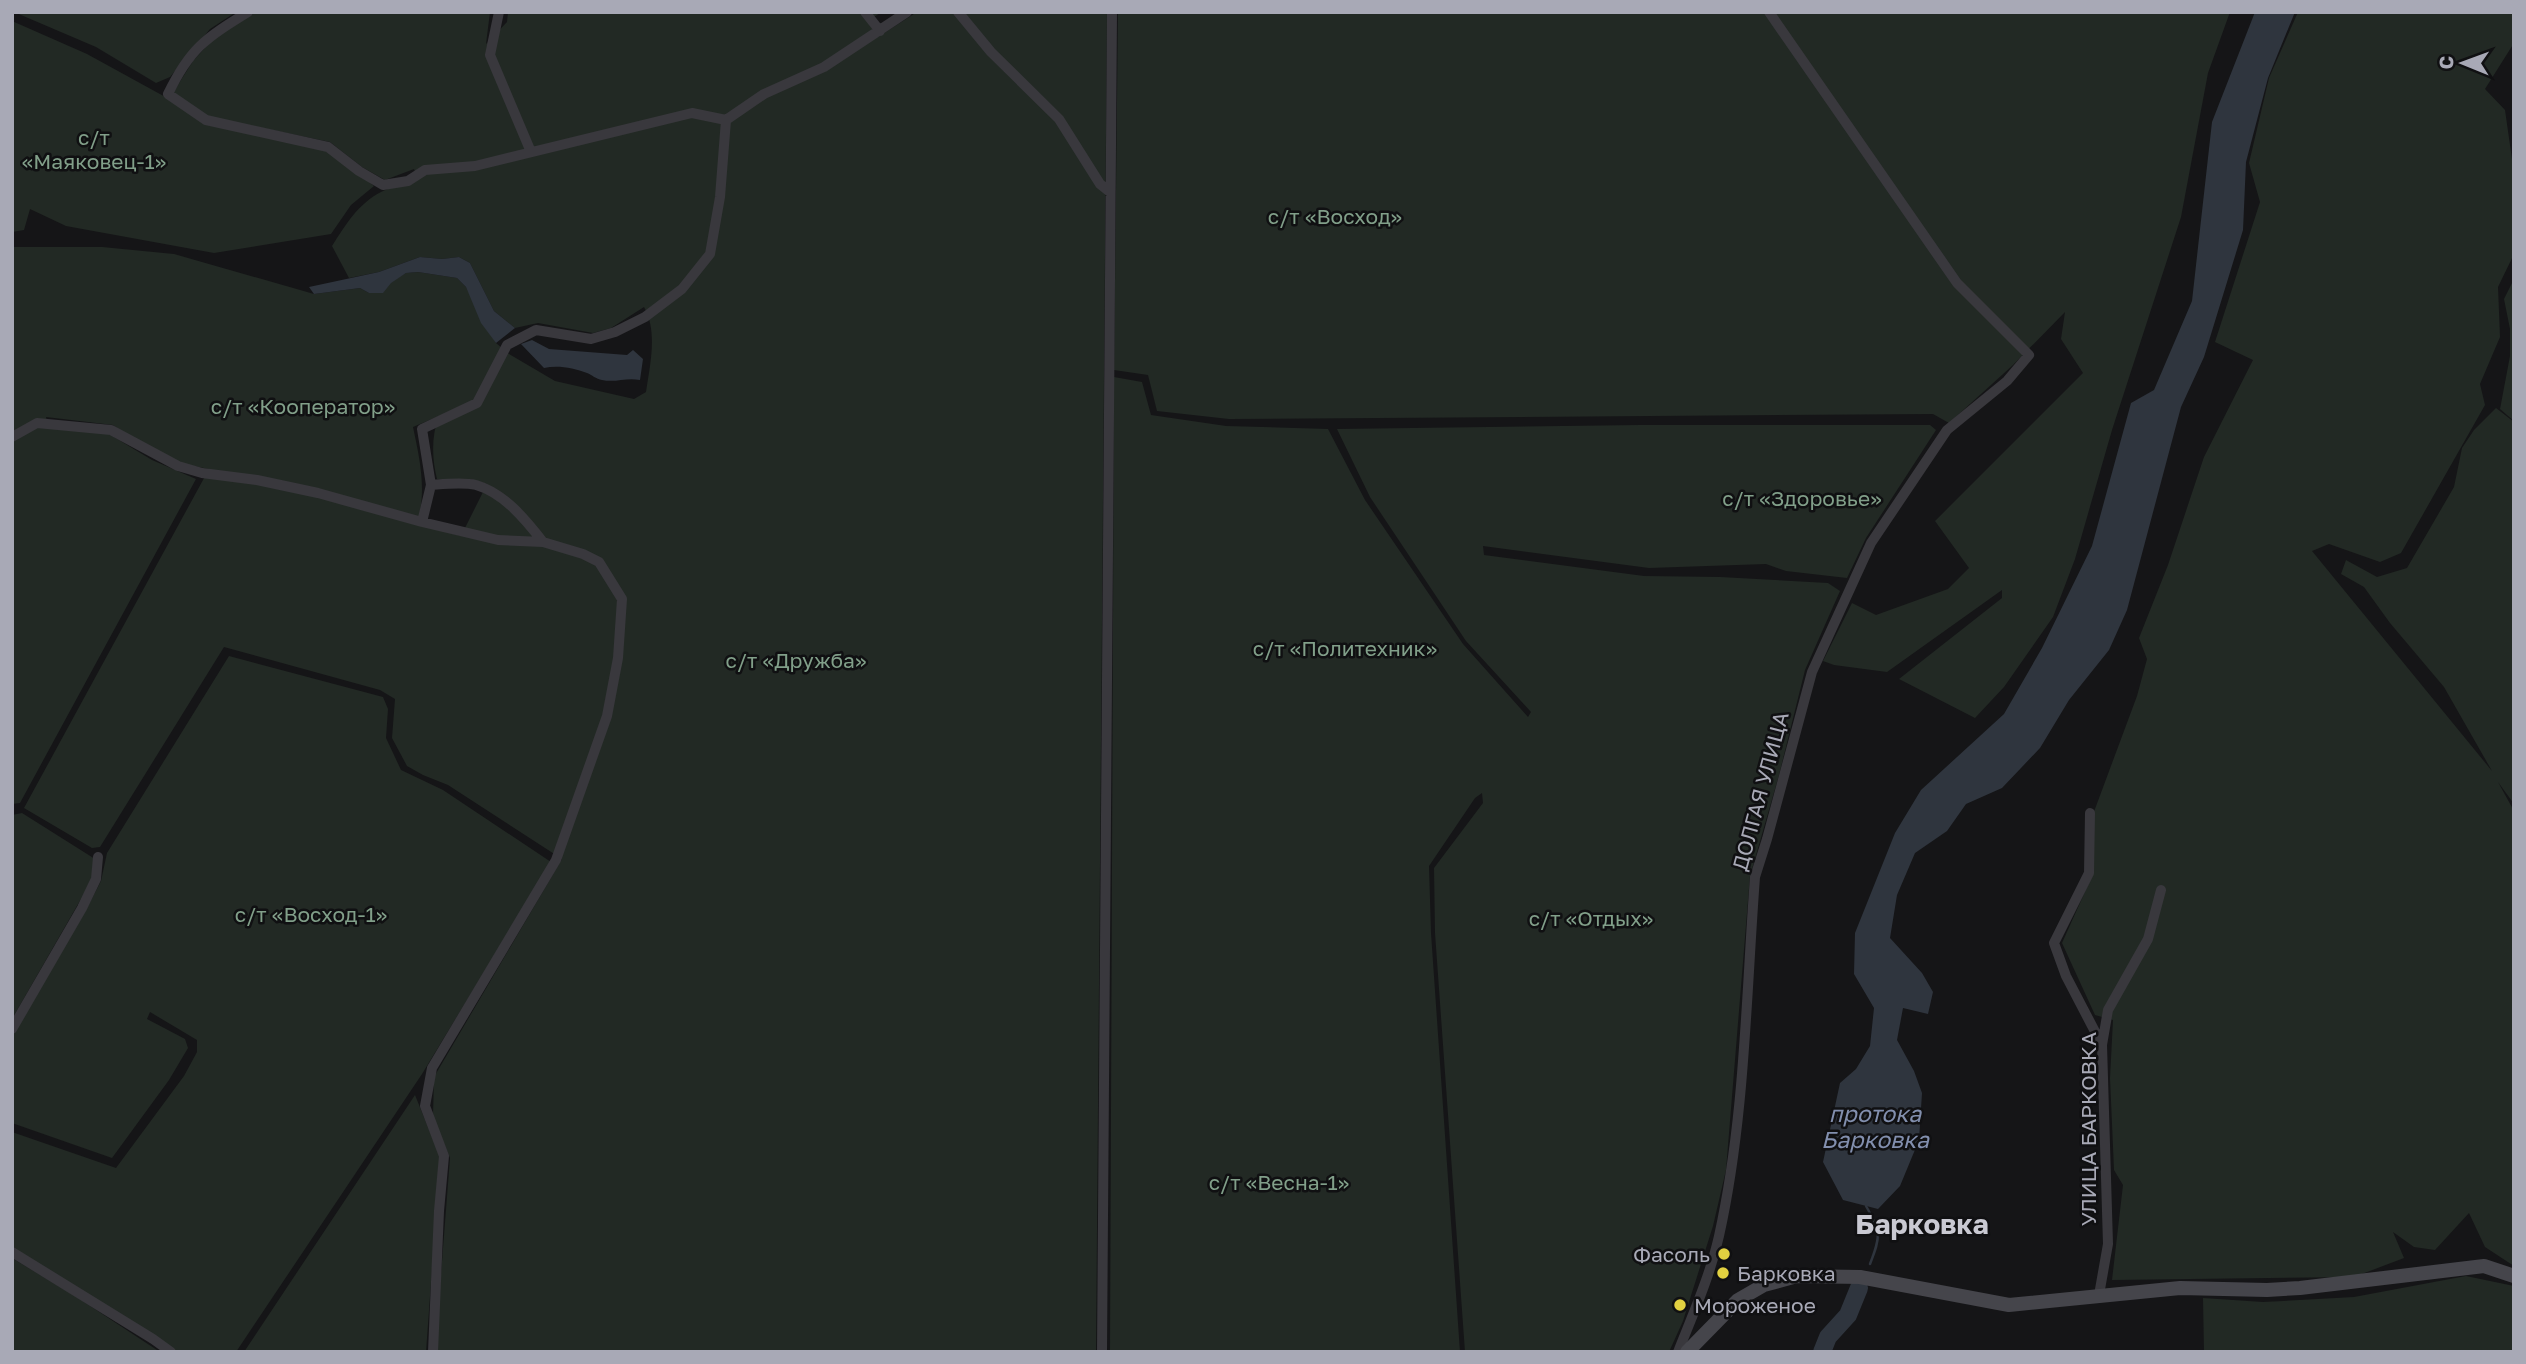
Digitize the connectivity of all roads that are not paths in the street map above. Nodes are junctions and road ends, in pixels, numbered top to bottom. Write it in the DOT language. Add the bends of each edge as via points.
graph roads {
  1 [pos="248,12"];
  2 [pos="499,12"];
  3 [pos="865,12"];
  4 [pos="907,12"];
  5 [pos="958,12"];
  6 [pos="1112,12"];
  7 [pos="1769,12"];
  8 [pos="880,31"];
  9 [pos="726,120"];
  10 [pos="531,152"];
  11 [pos="1110,192"];
  12 [pos="12,437"];
  13 [pos="431,485"];
  14 [pos="422,522"];
  15 [pos="543,542"];
  16 [pos="2090,813"];
  17 [pos="98,857"];
  18 [pos="2161,890"];
  19 [pos="12,1029"];
  20 [pos="2102,1045"];
  21 [pos="12,1252"];
  22 [pos="2514,1276"];
  23 [pos="2099,1295"];
  24 [pos="171,1352"];
  25 [pos="433,1352"];
  26 [pos="1102,1352"];
  27 [pos="1678,1352"];
  28 [pos="1687,1352"];
  1 -- 10 [label="street" via="208,36 181,67 169,94 206,120 328,147 383,185 408,181 425,170 475,166"];
  2 -- 10 [label="street" via="490,55"];
  3 -- 8 [label="street"];
  4 -- 8 [label="street"];
  5 -- 11 [label="street" via="1059,119 1100,184"];
  6 -- 11 [label="street"];
  7 -- 27 [label="street, ДОЛГАЯ УЛИЦА" via="1958,282 2029,355 2007,381 1947,430 1871,543 1812,672 1755,877 1733,1165 1718,1239"];
  8 -- 9 [label="street" via="824,66 764,93"];
  9 -- 10 [label="street" via="692,113"];
  9 -- 13 [label="street" via="710,254 682,289 645,317 615,332 590,339 536,330 507,345 477,403 422,429"];
  11 -- 26 [label="street"];
  12 -- 14 [label="street" via="37,423 111,429 178,466 318,493"];
  13 -- 14 [label="street"];
  13 -- 15 [label="street" via="476,485 524,518"];
  14 -- 15 [label="street" via="498,540"];
  15 -- 25 [label="street" via="600,562 622,599 618,658 607,716 556,860 432,1068 425,1107 444,1156"];
  16 -- 20 [label="street" via="2089,873 2054,943"];
  17 -- 19 [label="street" via="96,879 82,908"];
  18 -- 20 [label="street, УЛИЦА БАРКОВКА" via="2148,939 2108,1010"];
  20 -- 23 [label="street, УЛИЦА БАРКОВКА" via="2108,1244"];
  21 -- 24 [label="street"];
  22 -- 23 [label="main road" via="2484,1266 2300,1288 2180,1288"];
  23 -- 28 [label="main road" via="2009,1305 1860,1277 1797,1276 1764,1285 1738,1300"];
}
